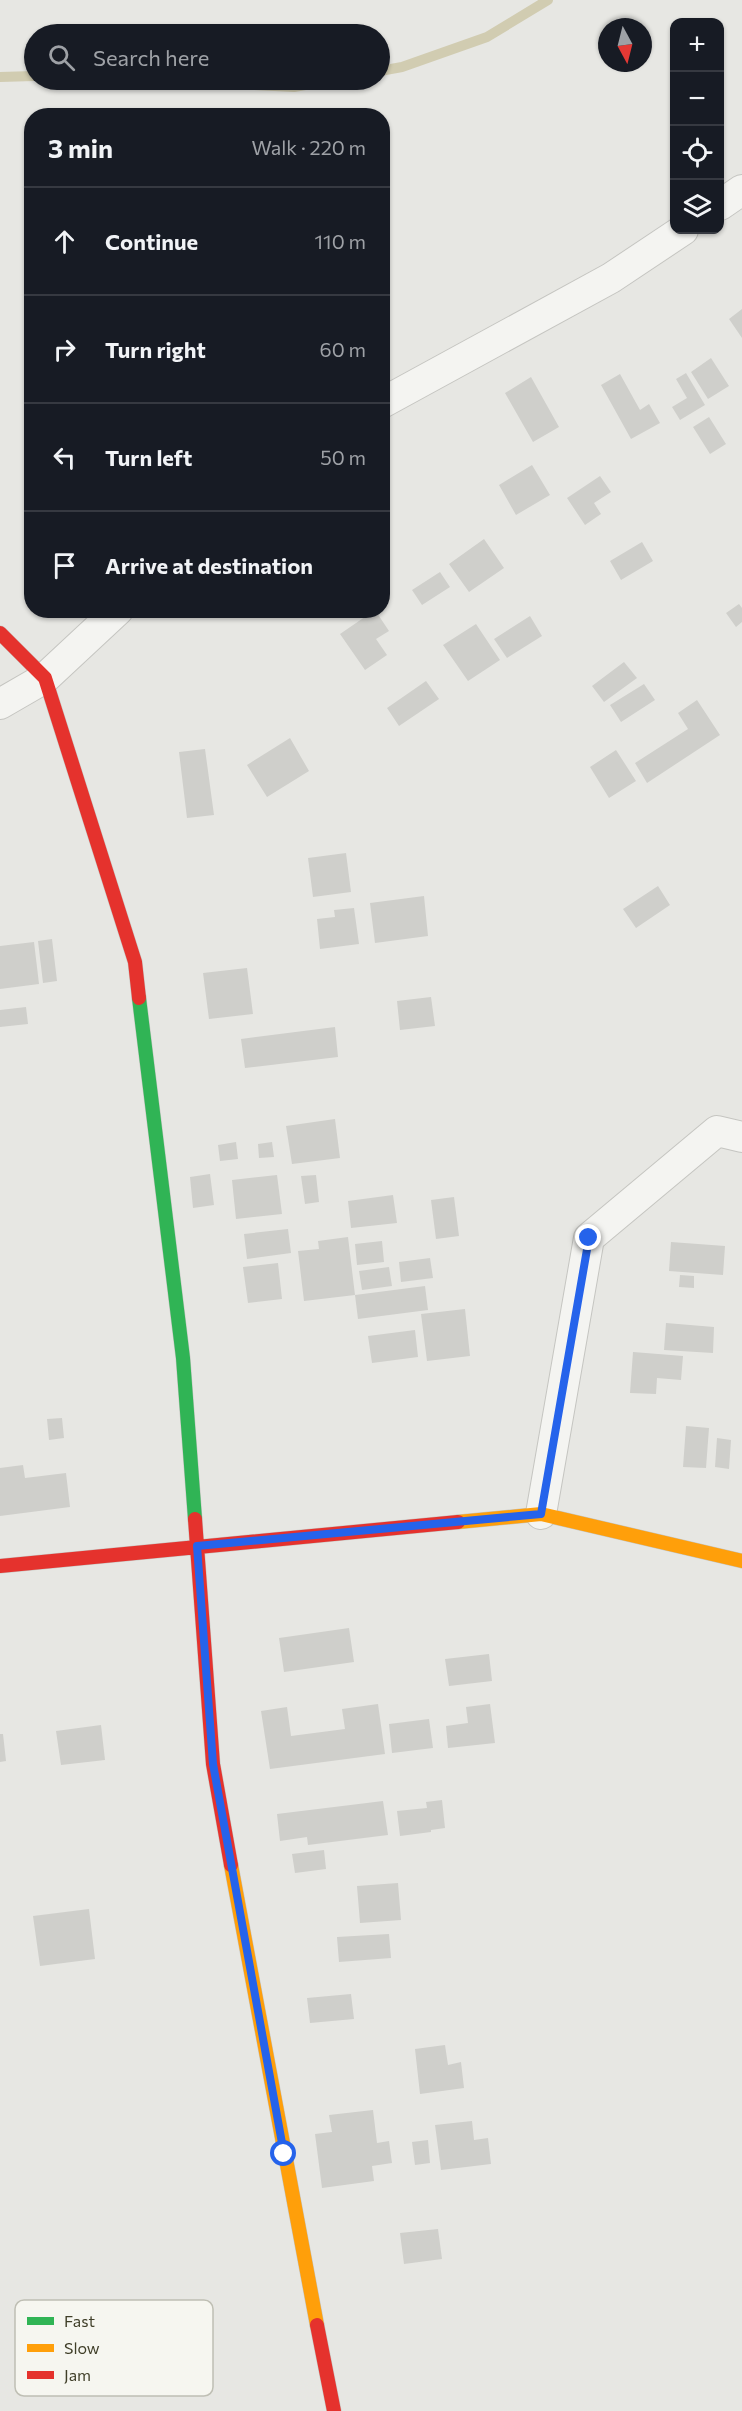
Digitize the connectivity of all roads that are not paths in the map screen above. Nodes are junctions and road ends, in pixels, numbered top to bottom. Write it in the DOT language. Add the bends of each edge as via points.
graph roads {
  1 [pos="742,190"];
  2 [pos="724,202"];
  3 [pos="677,234"];
  4 [pos="390,399"];
  5 [pos="109,618"];
  6 [pos="0,633"];
  7 [pos="45,678"];
  8 [pos="0,704"];
  9 [pos="742,1137"];
  10 [pos="541,1514"];
  11 [pos="197,1546"];
  12 [pos="742,1561"];
  13 [pos="0,1566"];
  14 [pos="334,2411"];
  1 -- 2 [label="street"];
  3 -- 4 [label="street" via="611,278"];
  5 -- 7 [label="street"];
  6 -- 7 [label="street"];
  7 -- 8 [label="street"];
  7 -- 11 [label="street" via="135,962 183,1358"];
  9 -- 10 [label="street" via="717,1131 589,1238"];
  10 -- 11 [label="street"];
  10 -- 12 [label="street"];
  11 -- 13 [label="street"];
  11 -- 14 [label="street" via="213,1764"];
}
